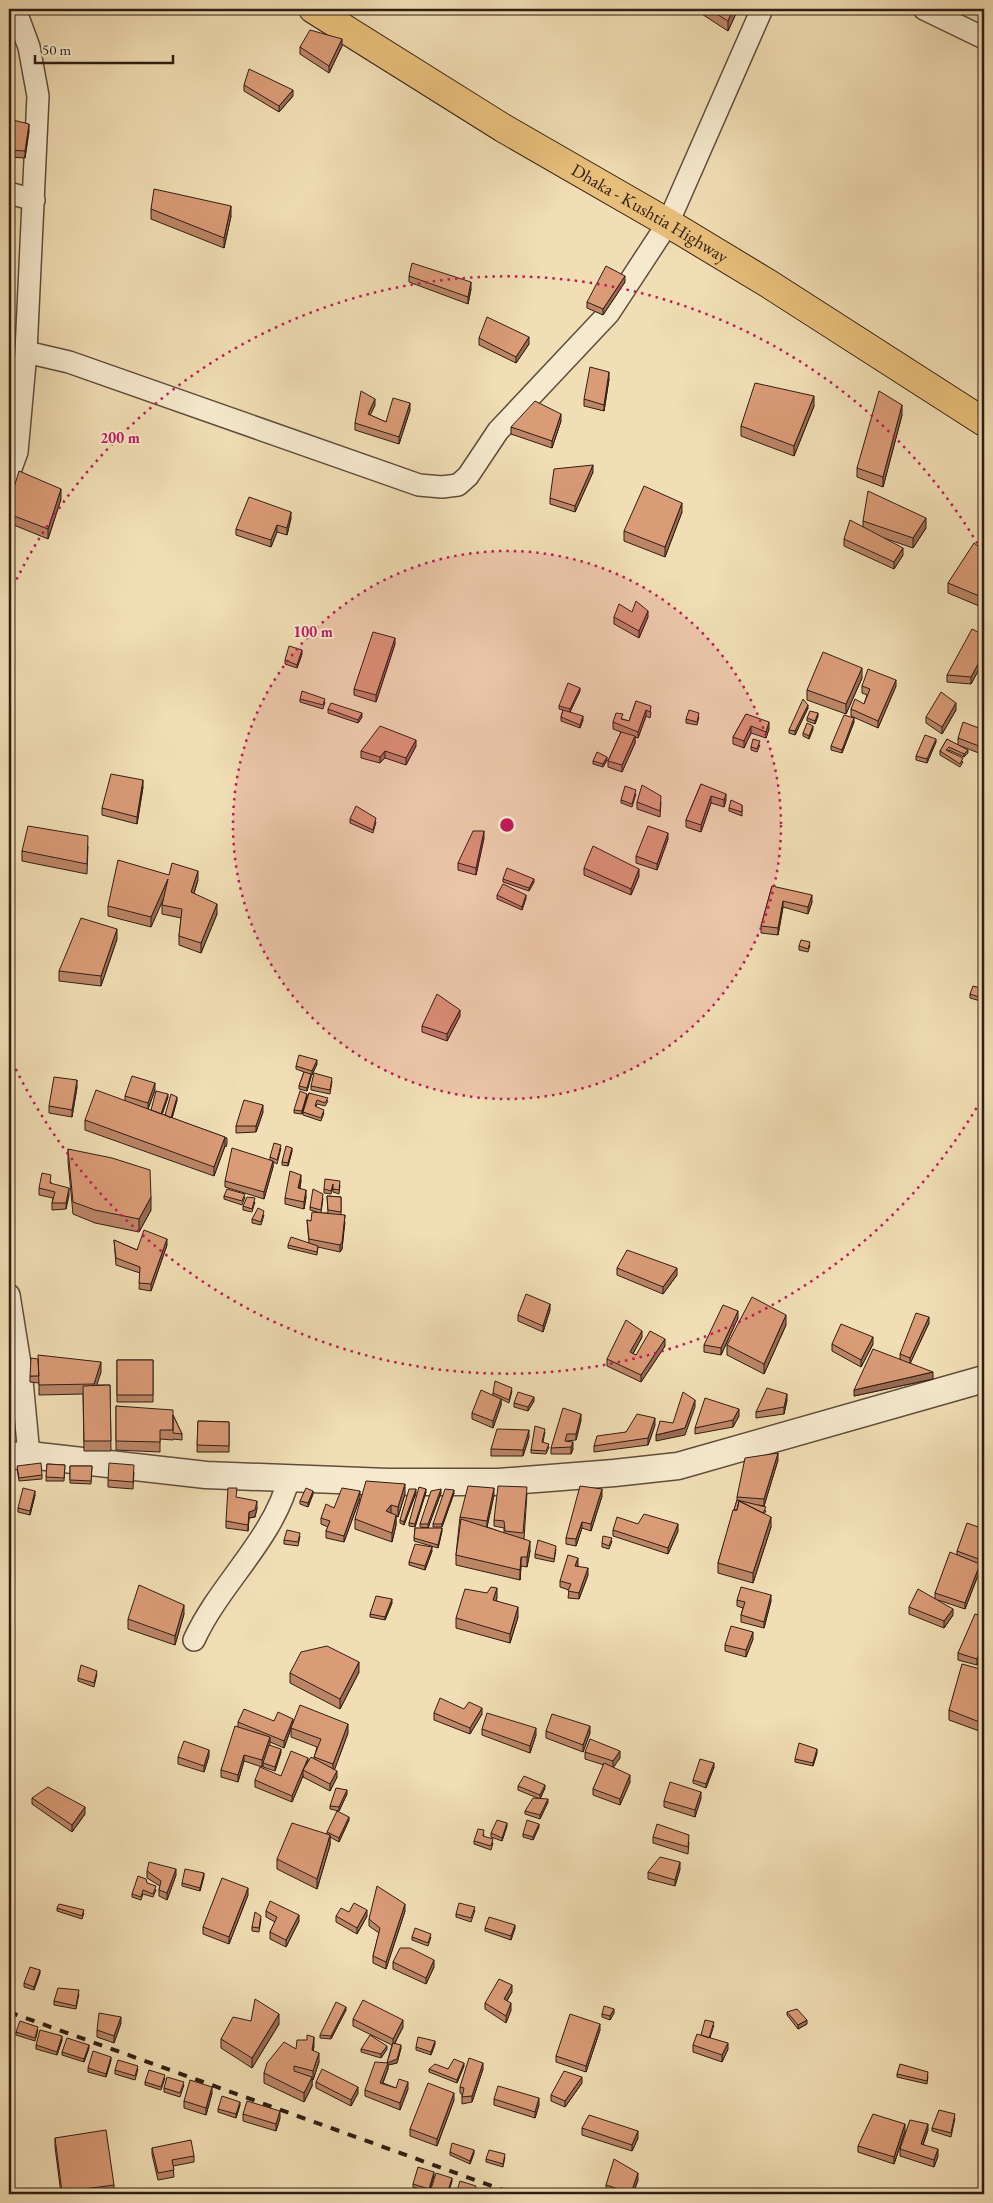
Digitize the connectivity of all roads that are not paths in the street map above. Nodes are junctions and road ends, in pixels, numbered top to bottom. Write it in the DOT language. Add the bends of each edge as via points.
graph roads {
  1 [pos="15,9"];
  2 [pos="314,9"];
  3 [pos="762,9"];
  4 [pos="924,9"];
  5 [pos="984,38"];
  6 [pos="9,193"];
  7 [pos="34,200"];
  8 [pos="668,223"];
  9 [pos="26,352"];
  10 [pos="984,422"];
  11 [pos="9,474"];
  12 [pos="9,1295"];
  13 [pos="984,1379"];
  14 [pos="19,1455"];
  15 [pos="290,1478"];
  16 [pos="194,1640"];
  1 -- 7 [label="street" via="29,46 38,96"];
  2 -- 8 [label="main road, Dhaka - Kushtia Highway" via="504,128"];
  3 -- 8 [label="street"];
  4 -- 5 [label="street"];
  6 -- 7 [label="street"];
  7 -- 9 [label="street"];
  8 -- 9 [label="street" via="609,313 498,431 468,476 458,485 442,488 419,485 69,362"];
  8 -- 10 [label="main road, Dhaka - Kushtia Highway"];
  9 -- 11 [label="street" via="17,452"];
  12 -- 14 [label="street" via="21,1370"];
  13 -- 15 [label="street" via="678,1466 499,1482"];
  14 -- 15 [label="street" via="206,1475"];
  15 -- 16 [label="street" via="274,1517 213,1605"];
}
